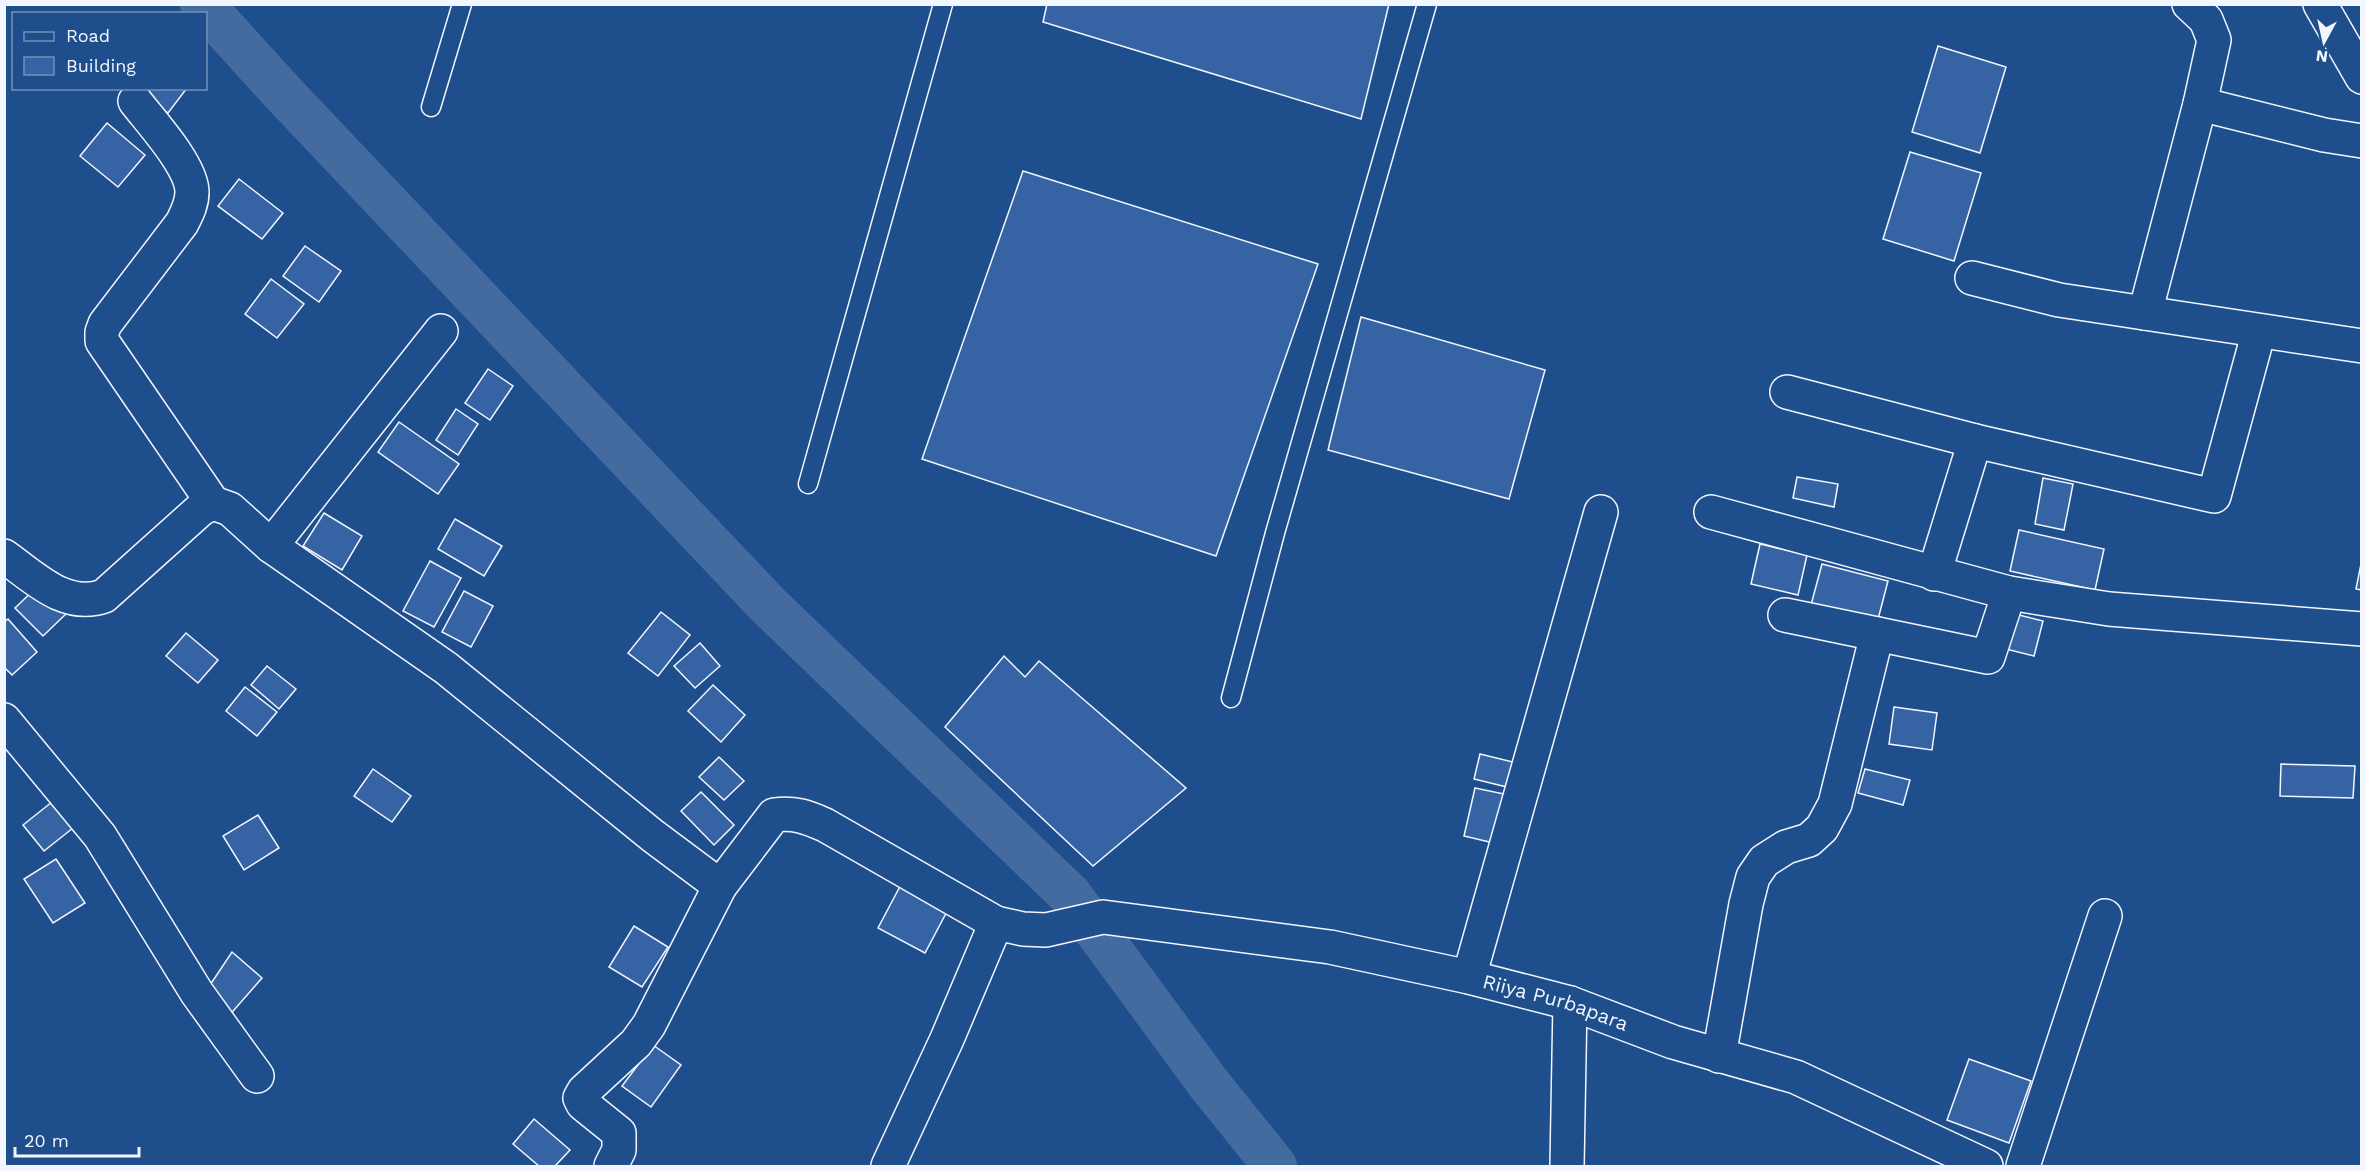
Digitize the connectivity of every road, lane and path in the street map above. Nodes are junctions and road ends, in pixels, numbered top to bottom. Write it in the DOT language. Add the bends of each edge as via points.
graph roads {
  1 [pos="462,4"];
  2 [pos="943,4"];
  3 [pos="1427,4"];
  4 [pos="2189,4"];
  5 [pos="2320,4"];
  6 [pos="2361,77"];
  7 [pos="135,101"];
  8 [pos="2200,104"];
  9 [pos="431,107"];
  10 [pos="2361,141"];
  11 [pos="1972,278"];
  12 [pos="2145,313"];
  13 [pos="441,331"];
  14 [pos="2259,331"];
  15 [pos="2361,346"];
  16 [pos="1787,392"];
  17 [pos="1975,441"];
  18 [pos="808,484"];
  19 [pos="213,503"];
  20 [pos="1600,512"];
  21 [pos="1711,512"];
  22 [pos="271,546"];
  23 [pos="4,556"];
  24 [pos="1934,574"];
  25 [pos="2009,593"];
  26 [pos="1785,615"];
  27 [pos="2361,629"];
  28 [pos="1877,634"];
  29 [pos="1231,698"];
  30 [pos="4,720"];
  31 [pos="720,886"];
  32 [pos="2106,916"];
  33 [pos="996,923"];
  34 [pos="1469,976"];
  35 [pos="1570,1003"];
  36 [pos="1719,1056"];
  37 [pos="257,1076"];
  38 [pos="610,1167"];
  39 [pos="888,1167"];
  40 [pos="1567,1167"];
  41 [pos="1986,1167"];
  42 [pos="2023,1167"];
  1 -- 9 [label="lane"];
  2 -- 18 [label="lane"];
  3 -- 29 [label="lane"];
  4 -- 8 [label="street" via="2206,20 2214,40"];
  5 -- 6 [label="street"];
  7 -- 19 [label="street" via="185,167 191,179 191,205 182,223 105,324 102,341"];
  8 -- 10 [label="street"];
  8 -- 12 [label="street"];
  11 -- 12 [label="street" via="2059,300"];
  12 -- 14 [label="street"];
  13 -- 22 [label="street"];
  14 -- 15 [label="street"];
  14 -- 17 [label="street" via="2214,496"];
  16 -- 17 [label="street"];
  17 -- 24 [label="street"];
  19 -- 22 [label="street" via="230,509"];
  19 -- 23 [label="street" via="201,509 104,597 80,601 63,596"];
  20 -- 34 [label="street"];
  21 -- 24 [label="street"];
  22 -- 31 [label="street" via="446,668"];
  24 -- 25 [label="street"];
  25 -- 27 [label="street" via="2109,609"];
  25 -- 28 [label="street" via="1988,657"];
  26 -- 28 [label="street"];
  28 -- 36 [label="street" via="1835,804 1822,828 1809,840 1764,861 1754,877"];
  30 -- 37 [label="street" via="100,836 198,993"];
  31 -- 33 [label="street, Riiya Purbapara" via="774,815 788,813 825,825"];
  31 -- 38 [label="street, Riiya Purbapara" via="649,1024 636,1043 580,1098 619,1133 619,1150"];
  32 -- 42 [label="street"];
  33 -- 34 [label="street, Riiya Purbapara" via="1046,930 1103,918 1330,947"];
  33 -- 39 [label="street"];
  34 -- 35 [label="street, Riiya Purbapara"];
  35 -- 36 [label="street, Riiya Purbapara"];
  35 -- 40 [label="street"];
  36 -- 41 [label="street, Riiya Purbapara" via="1796,1077"];
}
